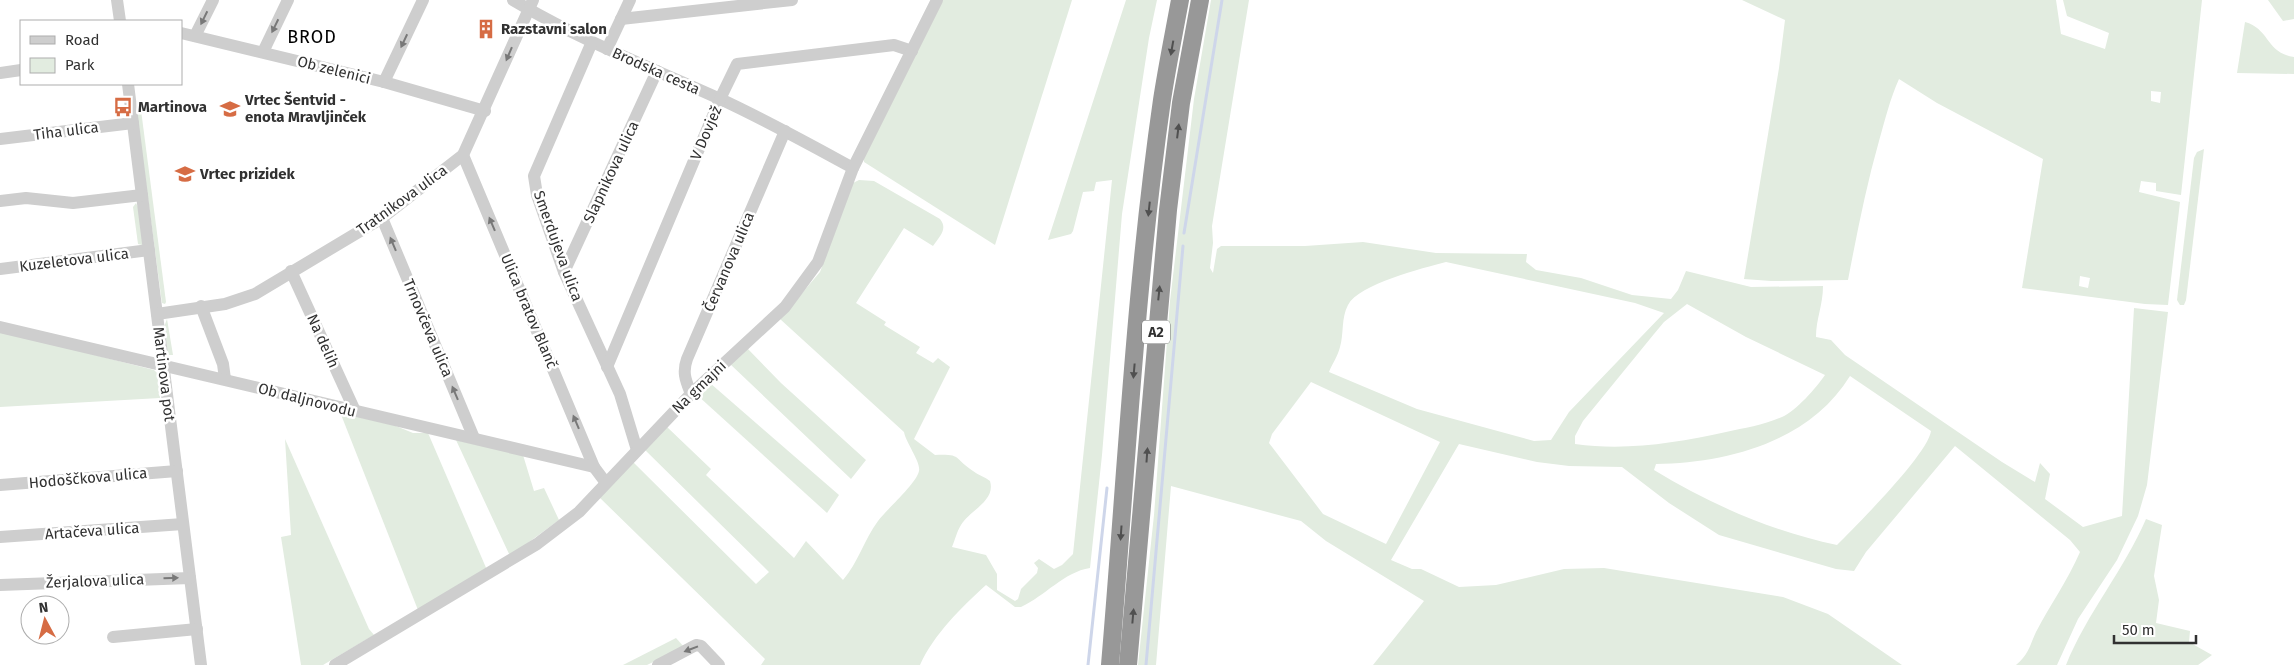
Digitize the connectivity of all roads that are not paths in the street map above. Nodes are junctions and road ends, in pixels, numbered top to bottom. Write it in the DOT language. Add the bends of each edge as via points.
graph roads {
  1 [pos="117,0"];
  2 [pos="213,0"];
  3 [pos="288,0"];
  4 [pos="423,0"];
  5 [pos="512,0"];
  6 [pos="630,0"];
  7 [pos="792,0"];
  8 [pos="937,0"];
  9 [pos="1180,0"];
  10 [pos="1200,0"];
  11 [pos="530,5"];
  12 [pos="621,19"];
  13 [pos="120,20"];
  14 [pos="182,33"];
  15 [pos="195,36"];
  16 [pos="592,42"];
  17 [pos="607,49"];
  18 [pos="262,52"];
  19 [pos="912,52"];
  20 [pos="20,70"];
  21 [pos="658,71"];
  22 [pos="0,73"];
  23 [pos="384,82"];
  24 [pos="128,85"];
  25 [pos="720,99"];
  26 [pos="485,111"];
  27 [pos="132,123"];
  28 [pos="785,131"];
  29 [pos="0,139"];
  30 [pos="463,155"];
  31 [pos="853,168"];
  32 [pos="142,195"];
  33 [pos="0,200"];
  34 [pos="382,218"];
  35 [pos="149,250"];
  36 [pos="0,269"];
  37 [pos="291,271"];
  38 [pos="564,272"];
  39 [pos="201,306"];
  40 [pos="157,314"];
  41 [pos="0,327"];
  42 [pos="163,365"];
  43 [pos="607,366"];
  44 [pos="225,380"];
  45 [pos="691,394"];
  46 [pos="355,412"];
  47 [pos="474,438"];
  48 [pos="637,450"];
  49 [pos="594,467"];
  50 [pos="176,471"];
  51 [pos="606,483"];
  52 [pos="0,485"];
  53 [pos="183,524"];
  54 [pos="0,537"];
  55 [pos="190,578"];
  56 [pos="0,585"];
  57 [pos="197,629"];
  58 [pos="113,637"];
  59 [pos="201,665"];
  60 [pos="335,665"];
  61 [pos="658,665"];
  62 [pos="719,665"];
  63 [pos="1110,665"];
  64 [pos="1128,665"];
  1 -- 13 [label="street"];
  2 -- 15 [label="street, one-way"];
  3 -- 18 [label="street, one-way"];
  4 -- 23 [label="street, one-way"];
  5 -- 11 [label="street, Brodska cesta"];
  6 -- 12 [label="street"];
  7 -- 12 [label="street"];
  8 -- 19 [label="street, Na gmajni"];
  9 -- 63 [label="highway, A2, one-way" via="1162,99 1148,213"];
  64 -- 10 [label="highway, A2, one-way" via="1168,210 1181,103"];
  11 -- 16 [label="street, Brodska cesta"];
  11 -- 26 [label="street, Tratnikova ulica, one-way"];
  12 -- 17 [label="street"];
  14 -- 15 [label="street, Ob zelenici"];
  15 -- 18 [label="street, Ob zelenici"];
  16 -- 17 [label="street, Brodska cesta"];
  16 -- 38 [label="street, Smerdujeva ulica" via="534,176 537,195"];
  17 -- 21 [label="street, Brodska cesta"];
  18 -- 23 [label="street, Ob zelenici"];
  19 -- 25 [label="street, V Dovjež" via="894,44 737,64"];
  19 -- 31 [label="street, Na gmajni"];
  20 -- 22 [label="street"];
  21 -- 25 [label="street, Brodska cesta"];
  21 -- 38 [label="street, Slapnikova ulica"];
  23 -- 26 [label="street, Ob zelenici"];
  24 -- 27 [label="street, Martinova pot"];
  25 -- 28 [label="street, Brodska cesta"];
  25 -- 43 [label="street, V Dovjež"];
  26 -- 30 [label="street, Tratnikova ulica"];
  27 -- 29 [label="street, Tiha ulica"];
  27 -- 32 [label="street, Martinova pot"];
  28 -- 31 [label="street, Brodska cesta"];
  28 -- 45 [label="street, Červanova ulica" via="684,369"];
  30 -- 34 [label="street, Tratnikova ulica"];
  49 -- 30 [label="street, Ulica bratov Blanč, one-way"];
  31 -- 45 [label="street, Na gmajni" via="818,262 807,280 785,307"];
  32 -- 33 [label="street" via="73,203 26,198"];
  32 -- 35 [label="street, Martinova pot"];
  34 -- 37 [label="street, Tratnikova ulica"];
  47 -- 34 [label="street, Trnovčeva ulica, one-way"];
  35 -- 36 [label="street, Kuzeletova ulica"];
  35 -- 40 [label="street, Martinova pot"];
  37 -- 39 [label="street, Tratnikova ulica" via="255,294 225,304"];
  37 -- 46 [label="street, Na delih"];
  38 -- 43 [label="street, Smerdujeva ulica"];
  39 -- 40 [label="street, Tratnikova ulica"];
  39 -- 44 [label="street" via="223,364"];
  40 -- 42 [label="street, Martinova pot"];
  41 -- 42 [label="street, Ob daljnovodu"];
  42 -- 44 [label="street, Ob daljnovodu"];
  42 -- 50 [label="street, Martinova pot"];
  43 -- 48 [label="street, Smerdujeva ulica" via="620,394"];
  44 -- 46 [label="street, Ob daljnovodu"];
  45 -- 48 [label="street, Na gmajni"];
  46 -- 47 [label="street, Ob daljnovodu"];
  47 -- 49 [label="street, Ob daljnovodu"];
  48 -- 51 [label="street, Na gmajni"];
  49 -- 51 [label="street"];
  50 -- 52 [label="street, Hodoščkova ulica"];
  50 -- 53 [label="street, Martinova pot"];
  51 -- 60 [label="street, Na gmajni" via="579,512 538,544"];
  53 -- 54 [label="street, Artačeva ulica"];
  53 -- 55 [label="street, Martinova pot"];
  56 -- 55 [label="street, Žerjalova ulica, one-way"];
  55 -- 57 [label="street, Martinova pot"];
  57 -- 58 [label="street"];
  57 -- 59 [label="street, Martinova pot"];
  62 -- 61 [label="street, one-way" via="701,646 696,645"];
}
